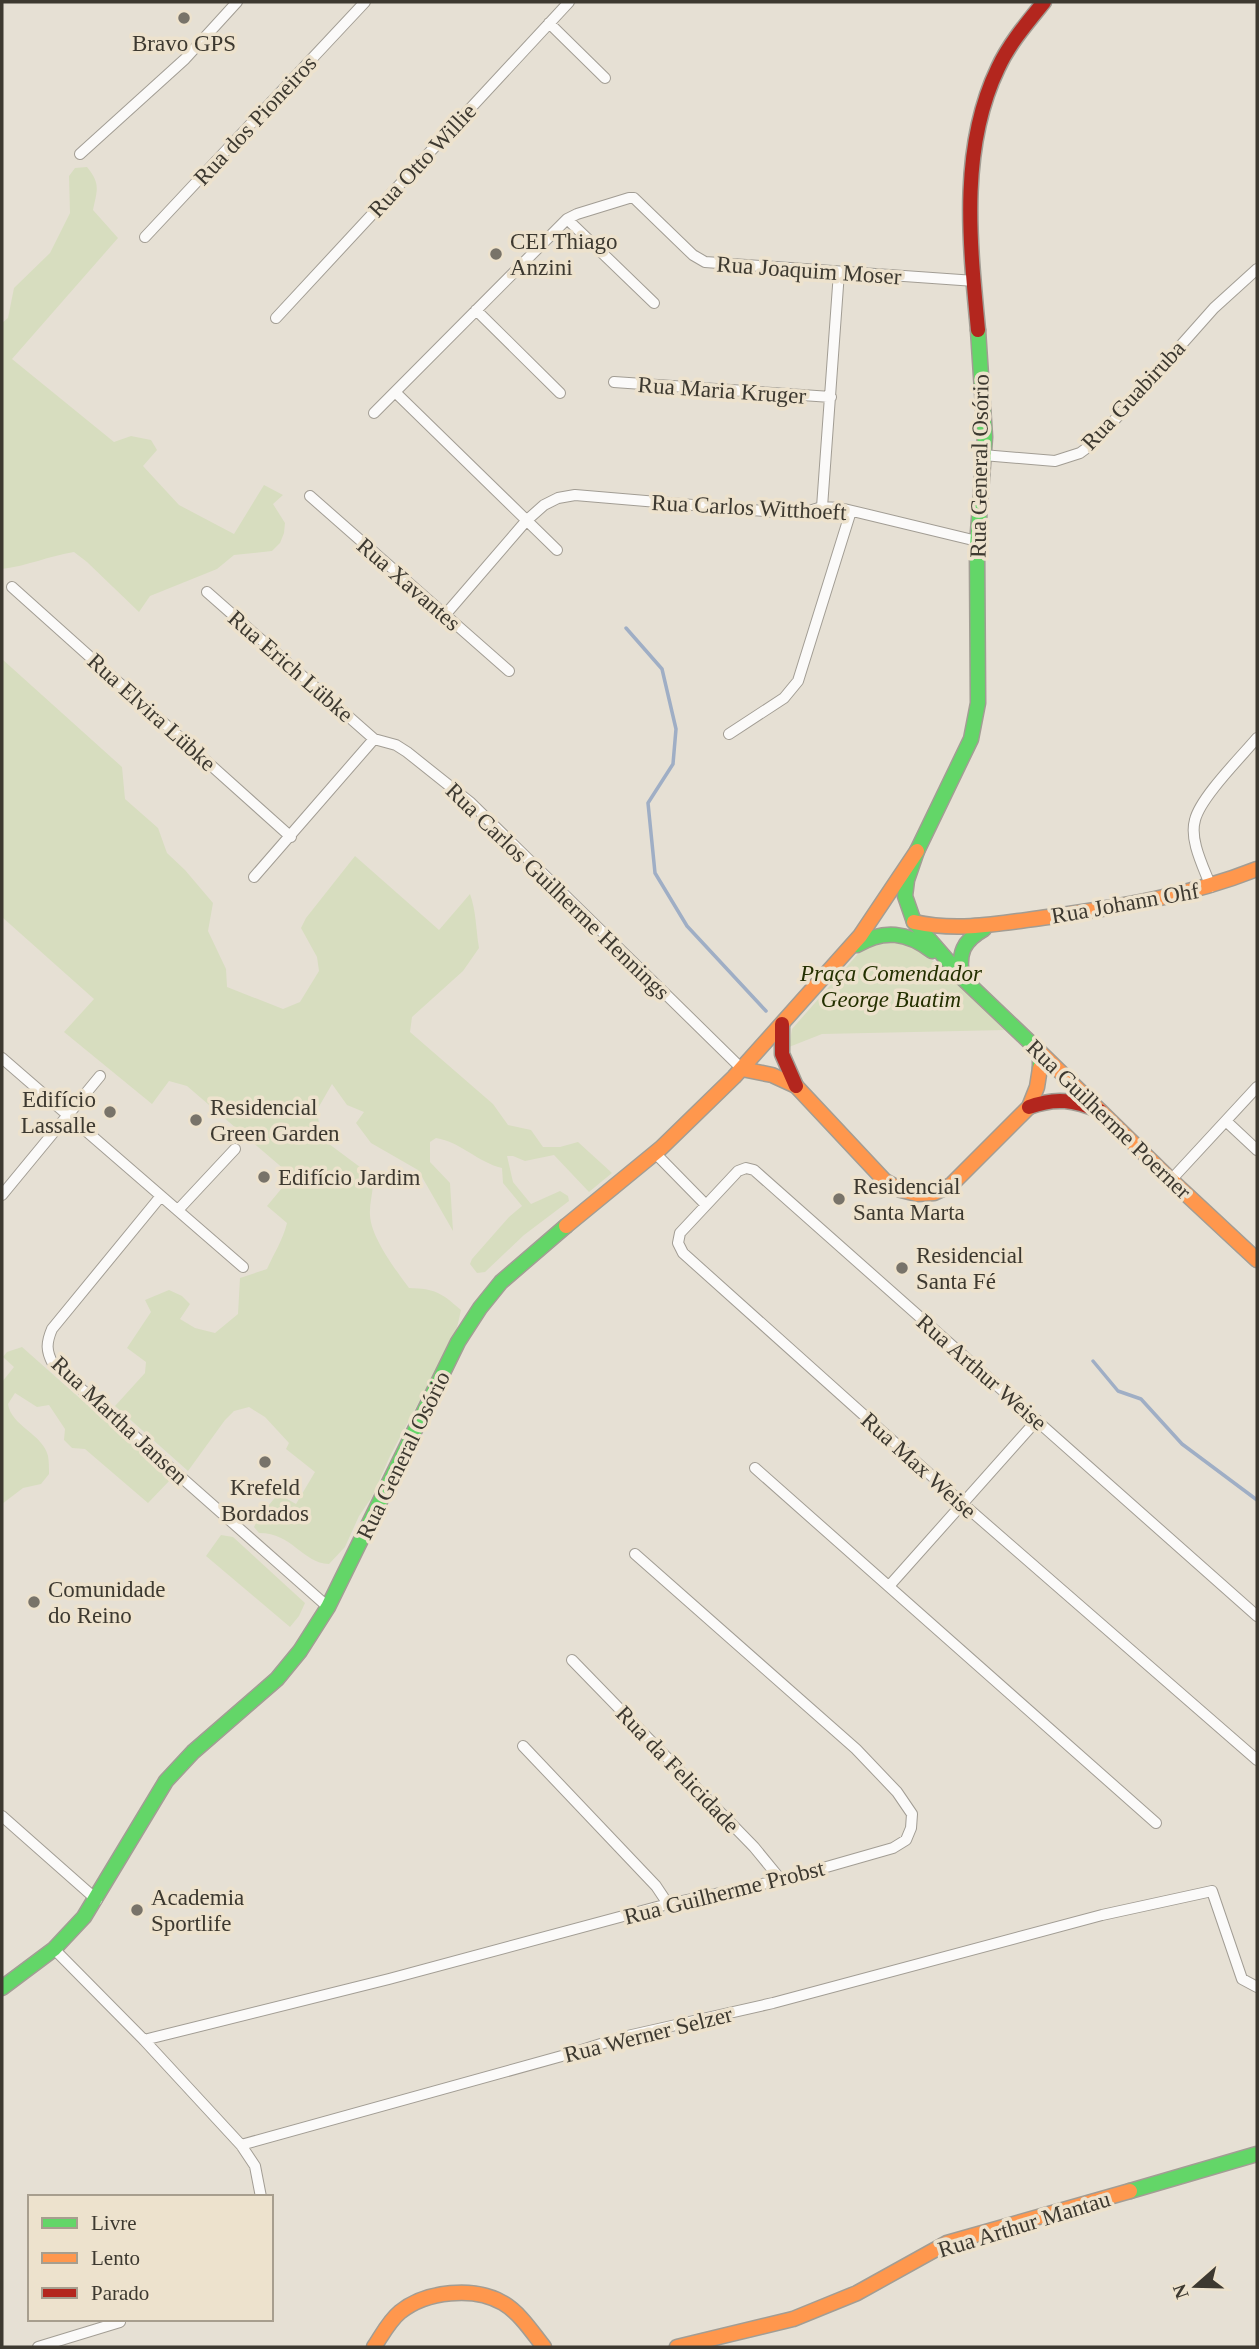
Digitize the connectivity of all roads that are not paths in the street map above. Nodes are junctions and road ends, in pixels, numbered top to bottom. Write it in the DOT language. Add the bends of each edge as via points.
graph roads {
  1 [pos="237,2"];
  2 [pos="365,2"];
  3 [pos="569,2"];
  4 [pos="1044,2"];
  5 [pos="549,23"];
  6 [pos="605,78"];
  7 [pos="80,154"];
  8 [pos="567,219"];
  9 [pos="145,237"];
  10 [pos="1257,269"];
  11 [pos="839,272"];
  12 [pos="975,281"];
  13 [pos="654,303"];
  14 [pos="476,310"];
  15 [pos="276,318"];
  16 [pos="614,382"];
  17 [pos="395,392"];
  18 [pos="560,393"];
  19 [pos="831,397"];
  20 [pos="374,412"];
  21 [pos="984,455"];
  22 [pos="310,496"];
  23 [pos="822,507"];
  24 [pos="851,511"];
  25 [pos="526,521"];
  26 [pos="977,541"];
  27 [pos="557,550"];
  28 [pos="12,587"];
  29 [pos="207,593"];
  30 [pos="445,615"];
  31 [pos="509,671"];
  32 [pos="729,734"];
  33 [pos="1257,738"];
  34 [pos="374,739"];
  35 [pos="291,837"];
  36 [pos="917,851"];
  37 [pos="1257,869"];
  38 [pos="254,877"];
  39 [pos="1211,887"];
  40 [pos="914,922"];
  41 [pos="989,926"];
  42 [pos="860,936"];
  43 [pos="847,953"];
  44 [pos="961,977"];
  45 [pos="782,1024"];
  46 [pos="1041,1052"];
  47 [pos="2,1058"];
  48 [pos="741,1069"];
  49 [pos="100,1076"];
  50 [pos="796,1086"];
  51 [pos="1257,1087"];
  52 [pos="1028,1107"];
  53 [pos="1100,1111"];
  54 [pos="68,1115"];
  55 [pos="1227,1122"];
  56 [pos="235,1149"];
  57 [pos="1257,1150"];
  58 [pos="655,1153"];
  59 [pos="1171,1180"];
  60 [pos="2,1195"];
  61 [pos="161,1196"];
  62 [pos="706,1205"];
  63 [pos="178,1210"];
  64 [pos="1257,1260"];
  65 [pos="243,1266"];
  66 [pos="1037,1420"];
  67 [pos="755,1468"];
  68 [pos="963,1504"];
  69 [pos="635,1554"];
  70 [pos="890,1586"];
  71 [pos="328,1606"];
  72 [pos="1257,1616"];
  73 [pos="572,1660"];
  74 [pos="523,1746"];
  75 [pos="1257,1760"];
  76 [pos="2,1816"];
  77 [pos="1156,1824"];
  78 [pos="781,1880"];
  79 [pos="97,1900"];
  80 [pos="668,1905"];
  81 [pos="54,1949"];
  82 [pos="1257,1987"];
  83 [pos="2,1988"];
  84 [pos="144,2040"];
  85 [pos="241,2145"];
  86 [pos="1257,2154"];
  87 [pos="261,2195"];
  88 [pos="120,2322"];
  89 [pos="38,2347"];
  90 [pos="374,2347"];
  91 [pos="544,2347"];
  92 [pos="677,2347"];
  1 -- 7 [label="street" via="185,59"];
  2 -- 9 [label="street, Rua dos Pioneiros"];
  3 -- 5 [label="street, Rua Otto Willie"];
  4 -- 12 [label="main road, Rua General Osório" via="998,69 979,122 969,202"];
  5 -- 6 [label="street"];
  5 -- 15 [label="street, Rua Otto Willie"];
  8 -- 11 [label="street, Rua Joaquim Moser" via="634,198 705,262"];
  8 -- 13 [label="street"];
  8 -- 14 [label="street, Rua Joaquim Moser"];
  10 -- 21 [label="street, Rua Guabiruba" via="1214,307 1095,442 1080,453 1055,461"];
  11 -- 12 [label="street, Rua Joaquim Moser"];
  11 -- 19 [label="street"];
  12 -- 21 [label="main road, Rua General Osório"];
  14 -- 17 [label="street, Rua Joaquim Moser"];
  14 -- 18 [label="street"];
  16 -- 19 [label="street, Rua Maria Kruger"];
  17 -- 20 [label="street, Rua Joaquim Moser"];
  17 -- 25 [label="street"];
  19 -- 23 [label="street"];
  21 -- 26 [label="main road, Rua General Osório"];
  22 -- 30 [label="street, Rua Xavantes"];
  23 -- 24 [label="street, Rua Carlos Witthoeft"];
  23 -- 25 [label="street, Rua Carlos Witthoeft" via="799,514 575,495 544,505"];
  24 -- 26 [label="street, Rua Carlos Witthoeft"];
  24 -- 32 [label="street" via="798,681 784,698"];
  25 -- 27 [label="street"];
  25 -- 30 [label="street, Rua Carlos Witthoeft"];
  26 -- 36 [label="main road, Rua General Osório" via="981,688 977,720"];
  28 -- 35 [label="street, Rua Elvira Lübke"];
  29 -- 34 [label="street, Rua Erich Lübke"];
  30 -- 31 [label="street, Rua Xavantes"];
  33 -- 39 [label="street" via="1201,805 1194,821 1195,840"];
  34 -- 35 [label="street"];
  34 -- 48 [label="street, Rua Carlos Guilherme Hennings" via="407,752 471,803"];
  35 -- 38 [label="street"];
  36 -- 40 [label="main road, Rua General Osório" via="905,896"];
  36 -- 42 [label="main road, Rua General Osório"];
  37 -- 39 [label="main road, Rua Johann Ohf"];
  39 -- 41 [label="main road, Rua Johann Ohf" via="1146,902"];
  40 -- 41 [label="main road, Rua Johann Ohf" via="944,928"];
  40 -- 42 [label="main road, Rua Johann Ohf" via="898,920"];
  40 -- 44 [label="main road, Rua General Osório"];
  41 -- 44 [label="main road, Rua Johann Ohf" via="961,947"];
  42 -- 43 [label="main road, Rua General Osório"];
  43 -- 44 [label="main road, Rua General Osório" via="875,935 898,933 924,945"];
  43 -- 45 [label="main road, Rua General Osório"];
  44 -- 46 [label="main road, Rua Guilherme Poerner"];
  45 -- 48 [label="main road, Rua General Osório"];
  45 -- 50 [label="main road" via="782,1054"];
  46 -- 52 [label="main road" via="1040,1080"];
  46 -- 53 [label="main road, Rua Guilherme Poerner"];
  47 -- 54 [label="street"];
  48 -- 50 [label="main road" via="772,1074"];
  48 -- 58 [label="main road, Rua General Osório"];
  49 -- 54 [label="street"];
  50 -- 52 [label="main road" via="885,1181 919,1195 951,1185"];
  51 -- 55 [label="street"];
  52 -- 53 [label="main road" via="1064,1098"];
  53 -- 59 [label="main road, Rua Guilherme Poerner"];
  54 -- 60 [label="street"];
  54 -- 61 [label="street"];
  55 -- 57 [label="street"];
  55 -- 59 [label="street"];
  56 -- 63 [label="street"];
  58 -- 62 [label="street"];
  58 -- 71 [label="main road, Rua General Osório" via="539,1248 480,1308 458,1342"];
  59 -- 64 [label="main road, Rua Guilherme Poerner"];
  61 -- 63 [label="street"];
  61 -- 71 [label="street, Rua Martha Jansen" via="52,1329 46,1342 48,1355"];
  62 -- 66 [label="street, Rua Arthur Weise" via="738,1171 754,1170"];
  62 -- 68 [label="street, Rua Max Weise" via="680,1233 683,1253"];
  63 -- 65 [label="street"];
  66 -- 68 [label="street"];
  66 -- 72 [label="street, Rua Arthur Weise"];
  67 -- 70 [label="street"];
  68 -- 70 [label="street"];
  68 -- 75 [label="street, Rua Max Weise"];
  69 -- 78 [label="street, Rua Guilherme Probst" via="856,1749 912,1814 906,1840 894,1848"];
  70 -- 77 [label="street"];
  71 -- 79 [label="main road, Rua General Osório" via="283,1673 193,1752 166,1782"];
  73 -- 78 [label="street, Rua da Felicidade"];
  74 -- 80 [label="street" via="656,1886"];
  76 -- 79 [label="street"];
  78 -- 80 [label="street, Rua Guilherme Probst"];
  79 -- 81 [label="main road, Rua General Osório"];
  80 -- 84 [label="street, Rua Guilherme Probst"];
  81 -- 83 [label="main road, Rua General Osório"];
  81 -- 84 [label="street"];
  82 -- 85 [label="street, Rua Werner Selzer" via="1242,1979 1212,1891 623,2037"];
  84 -- 85 [label="street"];
  85 -- 87 [label="street" via="256,2166"];
  86 -- 92 [label="main road, Rua Arthur Mantau" via="947,2243 857,2293 793,2319"];
  88 -- 89 [label="street"];
  90 -- 91 [label="main road" via="399,2312 421,2299 448,2294 500,2301"];
}
